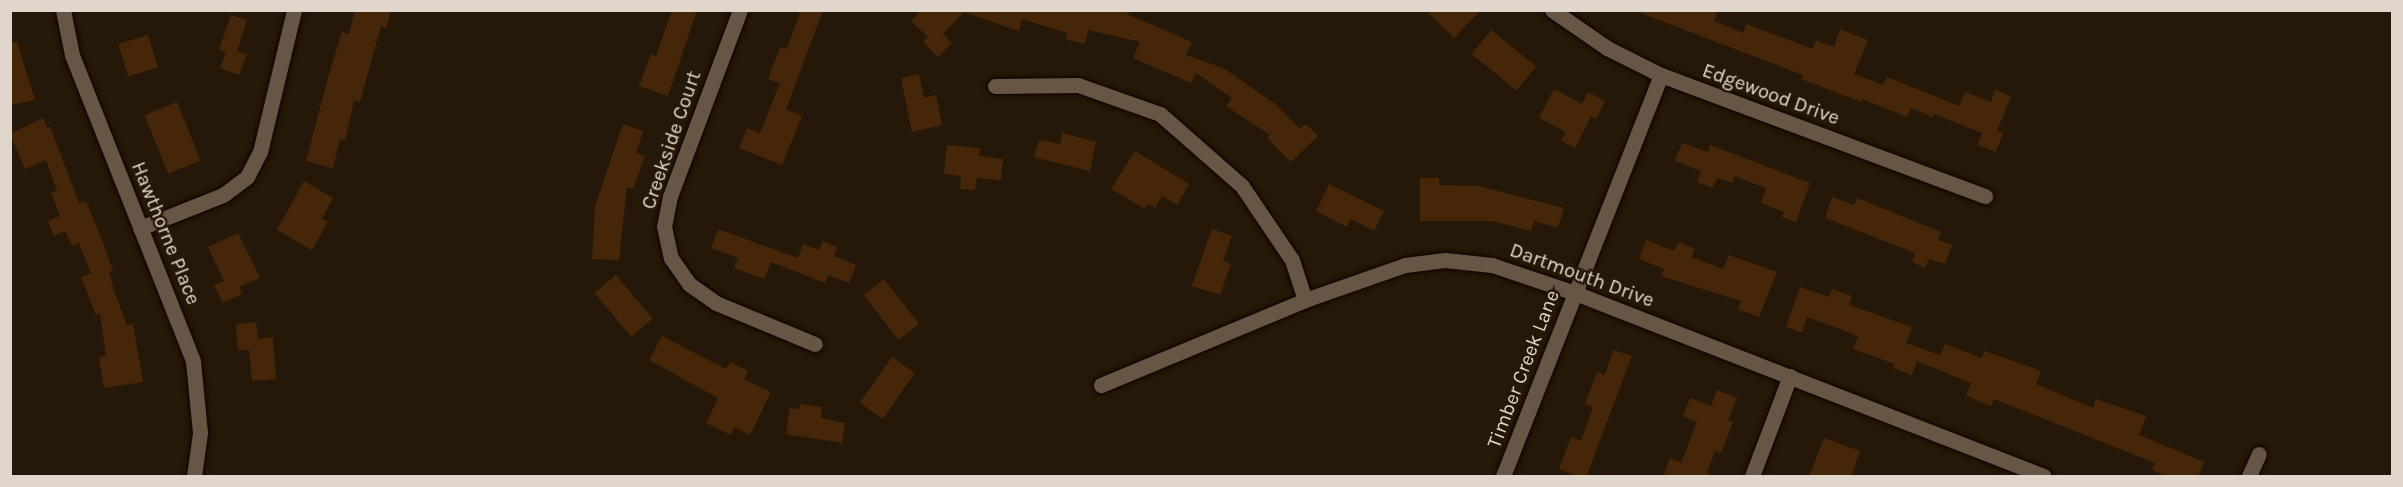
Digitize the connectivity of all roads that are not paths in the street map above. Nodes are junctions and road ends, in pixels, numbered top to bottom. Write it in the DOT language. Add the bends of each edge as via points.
graph roads {
  1 [pos="63,10"];
  2 [pos="294,10"];
  3 [pos="740,10"];
  4 [pos="1552,10"];
  5 [pos="1661,75"];
  6 [pos="995,86"];
  7 [pos="1985,196"];
  8 [pos="140,228"];
  9 [pos="1575,292"];
  10 [pos="1305,300"];
  11 [pos="815,344"];
  12 [pos="1790,376"];
  13 [pos="1101,385"];
  14 [pos="2259,454"];
  15 [pos="2009,470"];
  16 [pos="194,477"];
  17 [pos="1503,477"];
  18 [pos="1752,477"];
  19 [pos="2044,477"];
  20 [pos="2249,477"];
  1 -- 8 [label="street, Hawthorne Place" via="72,55"];
  2 -- 8 [label="street" via="260,153 247,177 222,195"];
  3 -- 11 [label="street, Creekside Court" via="670,196 664,226 671,258 688,284 717,303"];
  4 -- 5 [label="street, Edgewood Drive" via="1607,48"];
  5 -- 7 [label="street, Edgewood Drive"];
  5 -- 9 [label="street, Timber Creek Lane"];
  6 -- 10 [label="street" via="1078,86 1160,114 1242,186 1292,260"];
  8 -- 16 [label="street, Hawthorne Place" via="193,361 200,434"];
  9 -- 10 [label="street, Dartmouth Drive" via="1492,265 1445,260 1405,264"];
  9 -- 12 [label="street, Dartmouth Drive"];
  9 -- 17 [label="street, Timber Creek Lane"];
  10 -- 13 [label="street, Dartmouth Drive"];
  12 -- 15 [label="street, Dartmouth Drive"];
  12 -- 18 [label="street"];
  14 -- 20 [label="street"];
  15 -- 19 [label="street, Dartmouth Drive"];
}
